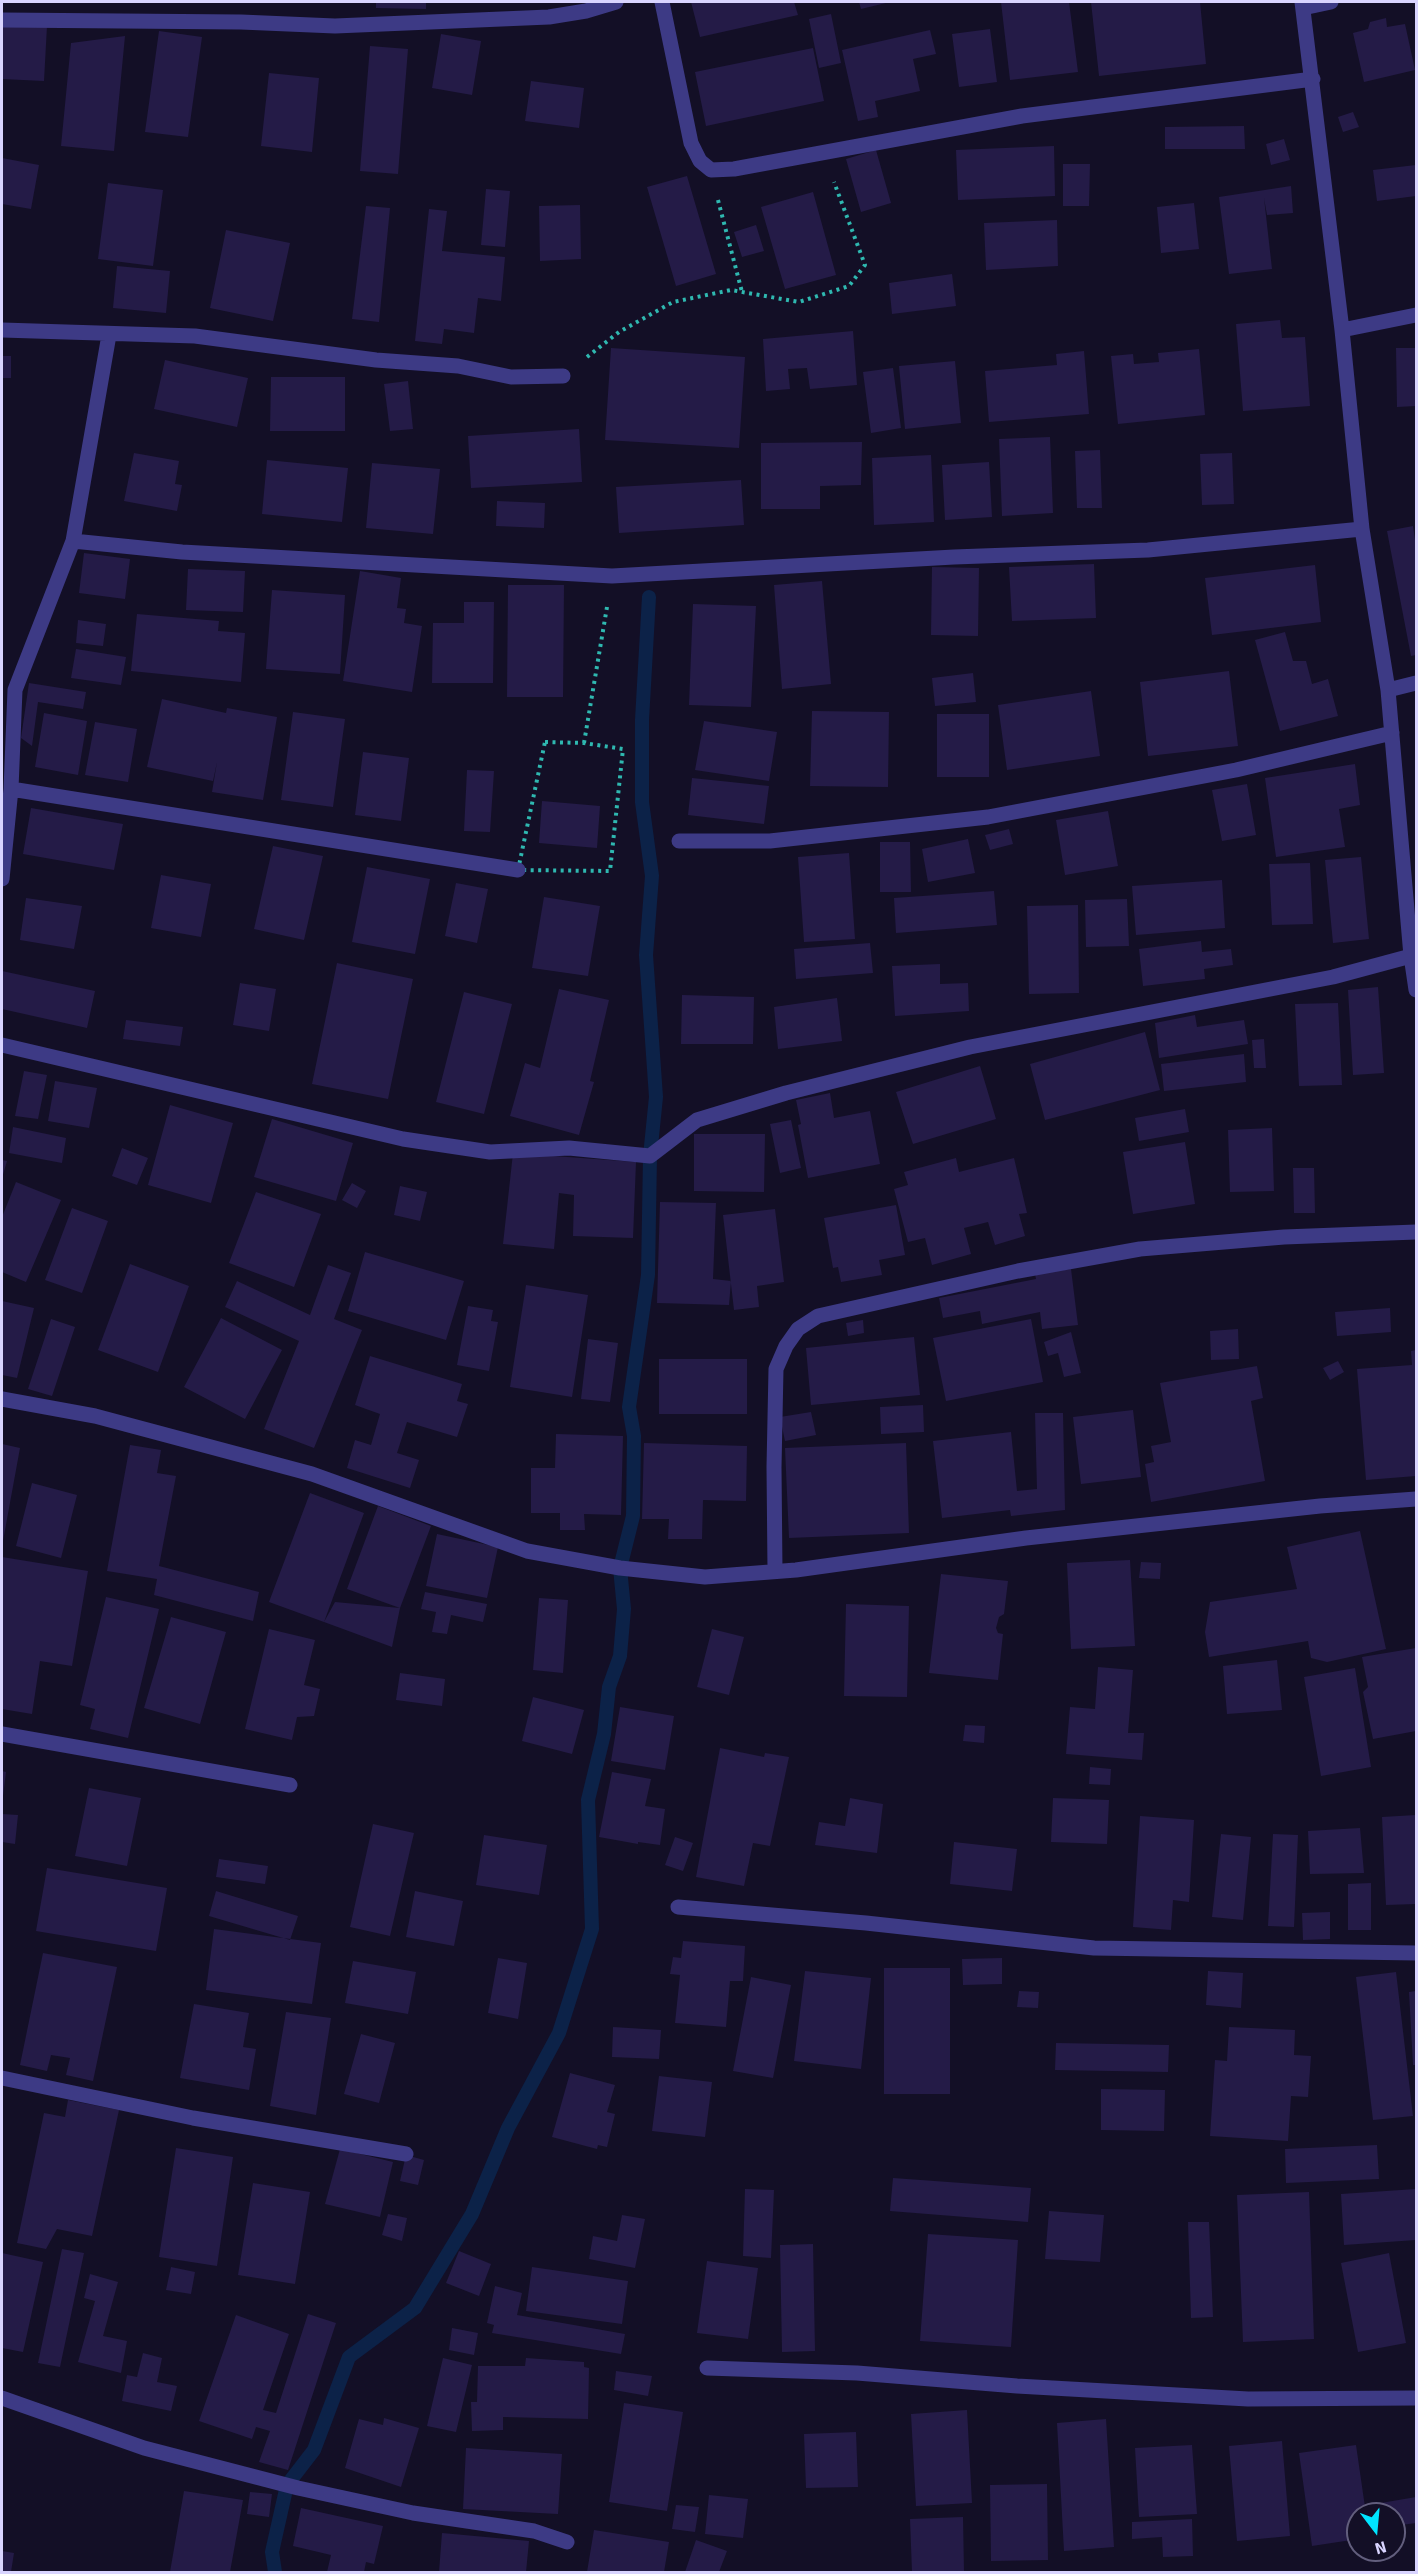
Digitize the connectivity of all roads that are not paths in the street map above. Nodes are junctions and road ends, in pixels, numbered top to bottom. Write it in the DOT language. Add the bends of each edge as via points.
graph roads {
  1 [pos="616,2"];
  2 [pos="662,2"];
  3 [pos="1331,2"];
  4 [pos="1303,5"];
  5 [pos="2,20"];
  6 [pos="1313,79"];
  7 [pos="1416,315"];
  8 [pos="2,330"];
  9 [pos="1342,330"];
  10 [pos="109,335"];
  11 [pos="563,376"];
  12 [pos="1362,530"];
  13 [pos="74,541"];
  14 [pos="1416,683"];
  15 [pos="1388,690"];
  16 [pos="8,691"];
  17 [pos="1392,733"];
  18 [pos="11,789"];
  19 [pos="679,841"];
  20 [pos="518,870"];
  21 [pos="2,879"];
  22 [pos="1411,956"];
  23 [pos="1416,990"];
  24 [pos="2,1045"];
  25 [pos="1416,1232"];
  26 [pos="2,1399"];
  27 [pos="1416,1499"];
  28 [pos="776,1571"];
  29 [pos="2,1734"];
  30 [pos="290,1785"];
  31 [pos="678,1907"];
  32 [pos="1416,1953"];
  33 [pos="2,2078"];
  34 [pos="406,2154"];
  35 [pos="707,2368"];
  36 [pos="1416,2397"];
  37 [pos="2,2398"];
  38 [pos="567,2542"];
  1 -- 5 [label="street" via="549,17 335,26"];
  2 -- 6 [label="street" via="691,142 700,161 711,170 1022,116"];
  3 -- 4 [label="street"];
  4 -- 6 [label="street"];
  6 -- 9 [label="street"];
  7 -- 9 [label="street"];
  8 -- 10 [label="street"];
  9 -- 12 [label="street"];
  10 -- 11 [label="street" via="195,336 376,360 458,366 511,376"];
  10 -- 13 [label="street"];
  12 -- 13 [label="street" via="1148,550 612,576 182,552"];
  12 -- 15 [label="street"];
  13 -- 16 [label="street"];
  14 -- 15 [label="street"];
  15 -- 17 [label="street"];
  16 -- 18 [label="street"];
  17 -- 19 [label="street" via="1236,770 988,817 770,841"];
  17 -- 22 [label="street"];
  18 -- 20 [label="street"];
  18 -- 21 [label="street"];
  22 -- 23 [label="street"];
  22 -- 24 [label="street" via="1333,977 970,1047 786,1093 697,1120 650,1156 569,1148 490,1152 403,1139"];
  25 -- 28 [label="street" via="1284,1237 1140,1249 1018,1271 818,1316 798,1329 776,1369"];
  26 -- 28 [label="street" via="96,1416 312,1474 527,1551 620,1568 705,1577"];
  27 -- 28 [label="street" via="1026,1538"];
  29 -- 30 [label="street"];
  31 -- 32 [label="street" via="1094,1948"];
  33 -- 34 [label="street" via="193,2118"];
  35 -- 36 [label="street" via="857,2373 1248,2399"];
  37 -- 38 [label="street" via="144,2448 287,2486 413,2513 534,2531"];
}
